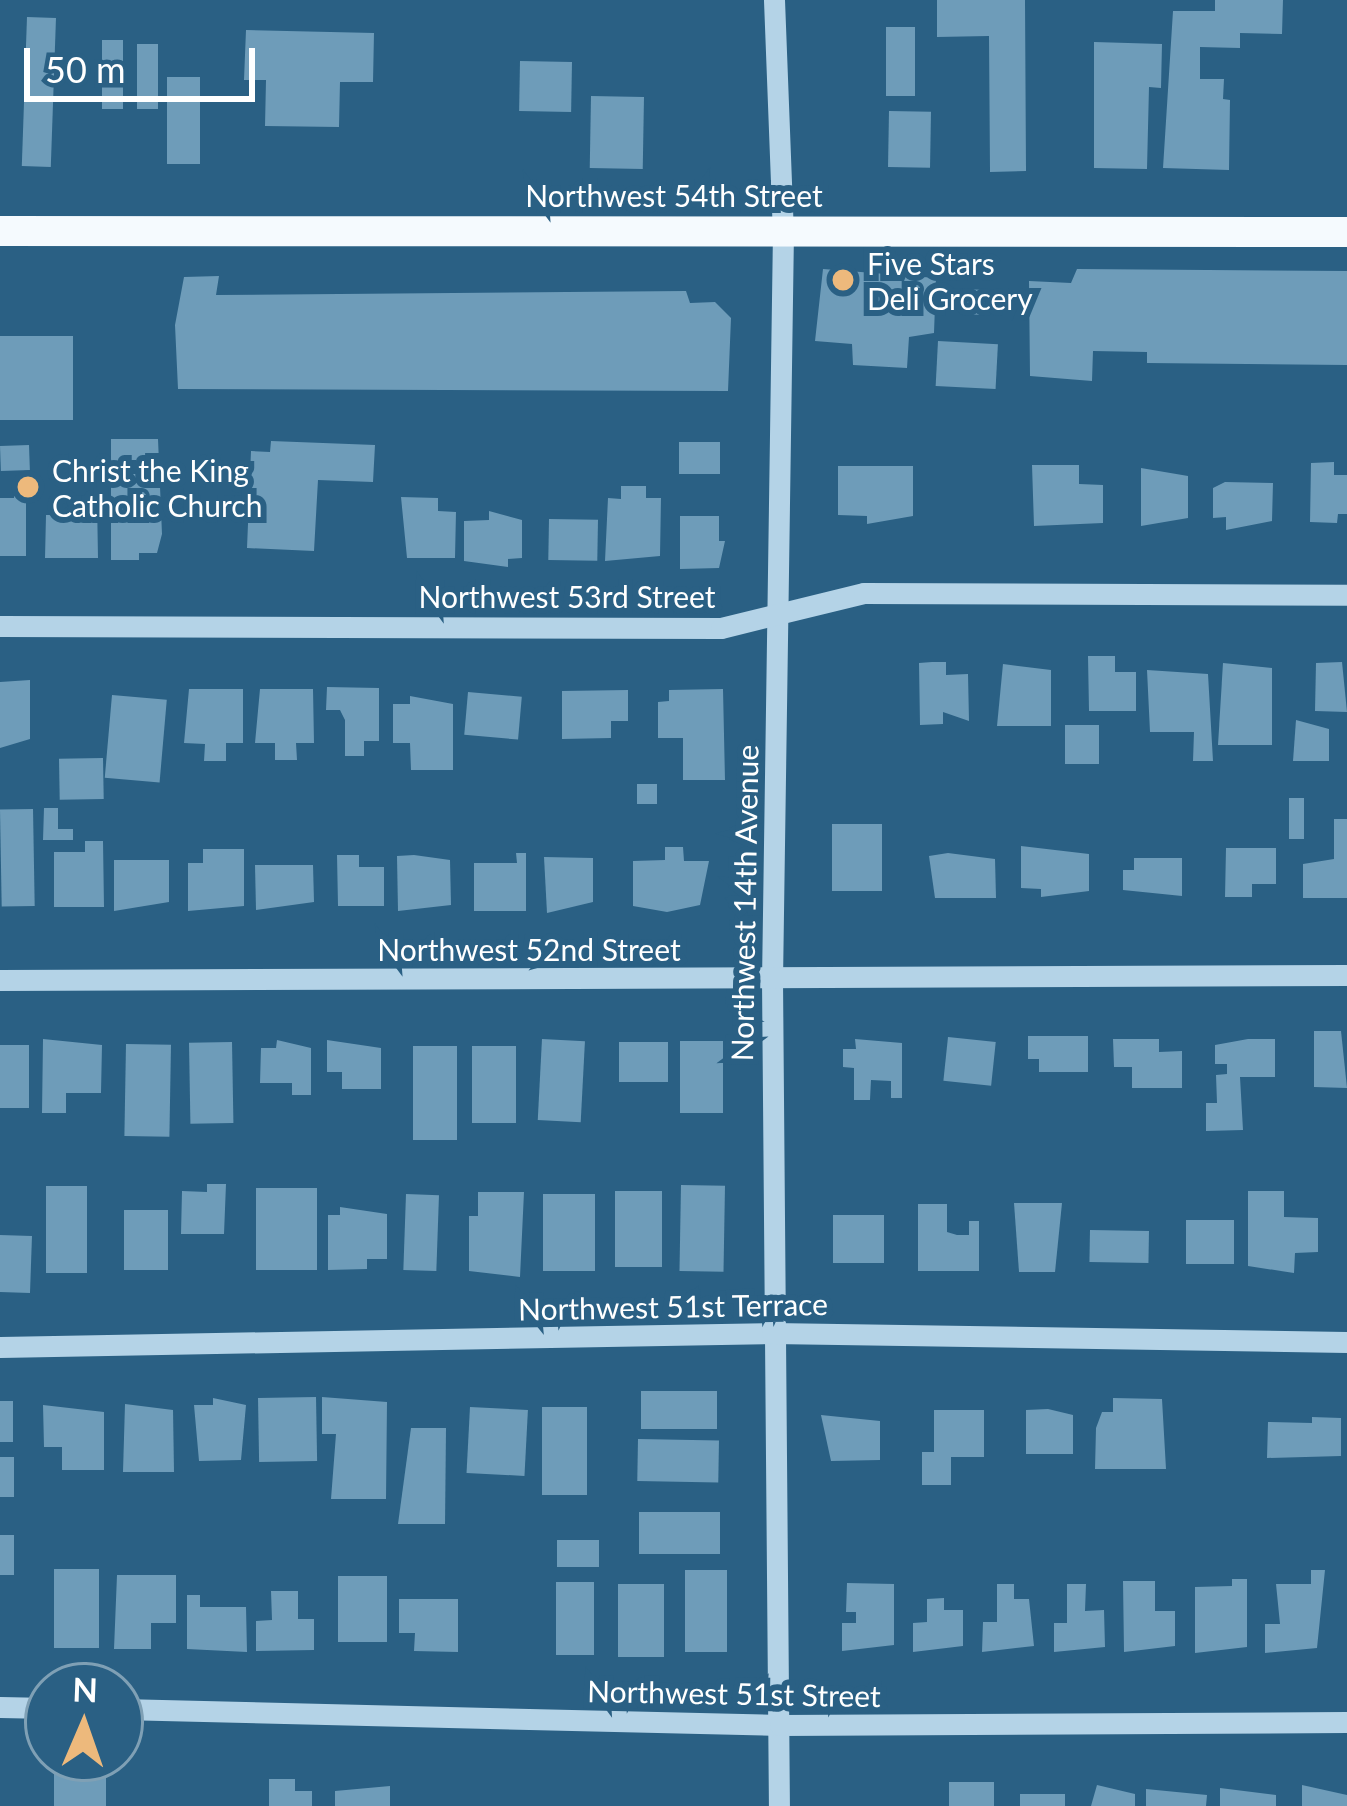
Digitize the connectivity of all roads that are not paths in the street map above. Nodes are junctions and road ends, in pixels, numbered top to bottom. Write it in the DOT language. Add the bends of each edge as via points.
graph roads {
  1 [pos="774,0"];
  2 [pos="0,230"];
  3 [pos="783,232"];
  4 [pos="1347,232"];
  5 [pos="1347,596"];
  6 [pos="778,610"];
  7 [pos="0,626"];
  8 [pos="1347,975"];
  9 [pos="772,979"];
  10 [pos="0,980"];
  11 [pos="772,1333"];
  12 [pos="1347,1342"];
  13 [pos="0,1348"];
  14 [pos="144,1710"];
  15 [pos="1347,1722"];
  16 [pos="780,1725"];
  17 [pos="779,1806"];
  1 -- 3 [label="street, Northwest 14th Avenue"];
  2 -- 3 [label="main road, Northwest 54th Street"];
  3 -- 4 [label="main road, Northwest 54th Street"];
  3 -- 6 [label="street, Northwest 14th Avenue"];
  5 -- 6 [label="street, Northwest 53rd Street" via="864,593"];
  6 -- 7 [label="street, Northwest 53rd Street" via="721,628"];
  6 -- 9 [label="street, Northwest 14th Avenue"];
  8 -- 9 [label="street, Northwest 52nd Street"];
  9 -- 10 [label="street, Northwest 52nd Street"];
  9 -- 11 [label="street, Northwest 14th Avenue"];
  11 -- 12 [label="street, Northwest 51st Terrace"];
  11 -- 13 [label="street, Northwest 51st Terrace"];
  11 -- 16 [label="street, Northwest 14th Avenue"];
  14 -- 16 [label="street, Northwest 51st Street"];
  15 -- 16 [label="street, Northwest 51st Street"];
  16 -- 17 [label="street, Northwest 14th Avenue"];
}
